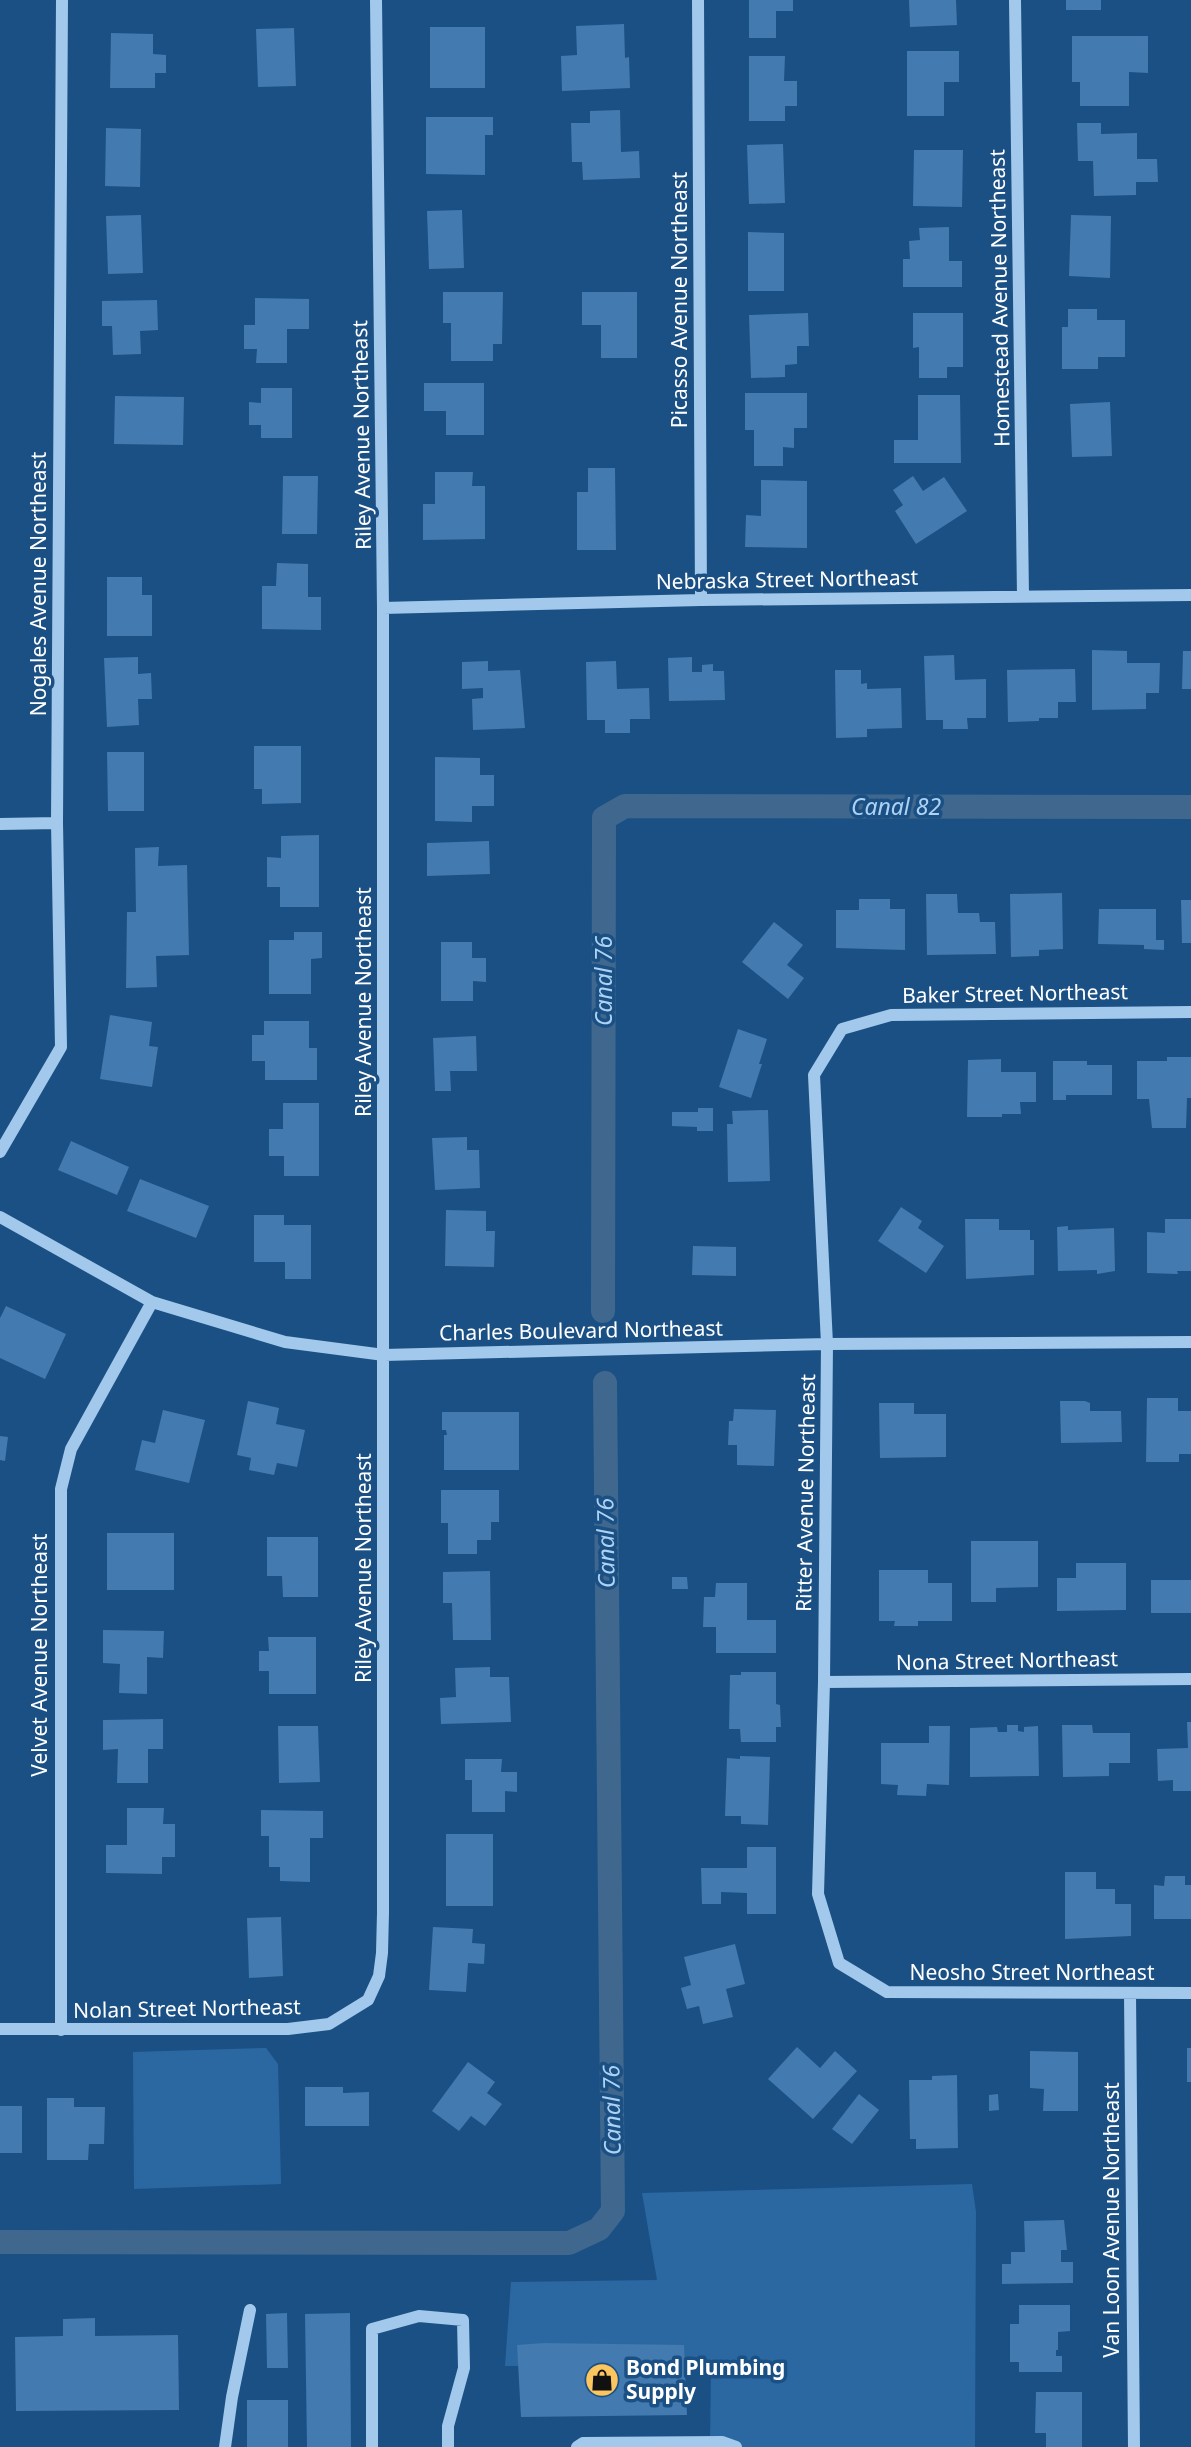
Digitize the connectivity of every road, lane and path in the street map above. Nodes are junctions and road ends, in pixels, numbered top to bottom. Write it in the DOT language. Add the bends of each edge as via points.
graph roads {
  1 [pos="62,0"];
  2 [pos="376,0"];
  3 [pos="698,0"];
  4 [pos="1015,0"];
  5 [pos="1191,595"];
  6 [pos="1023,596"];
  7 [pos="701,600"];
  8 [pos="383,608"];
  9 [pos="57,822"];
  10 [pos="0,824"];
  11 [pos="1191,1012"];
  12 [pos="842,1029"];
  13 [pos="0,1152"];
  14 [pos="0,1217"];
  15 [pos="152,1302"];
  16 [pos="1191,1342"];
  17 [pos="827,1344"];
  18 [pos="384,1355"];
  19 [pos="1191,1679"];
  20 [pos="824,1682"];
  21 [pos="839,1963"];
  22 [pos="1130,1993"];
  23 [pos="1191,1993"];
  24 [pos="368,2000"];
  25 [pos="0,2029"];
  26 [pos="61,2029"];
  27 [pos="250,2310"];
  28 [pos="225,2447"];
  29 [pos="372,2447"];
  30 [pos="448,2447"];
  31 [pos="577,2447"];
  32 [pos="736,2447"];
  33 [pos="1133,2447"];
  1 -- 9 [label="street, Nogales Avenue Northeast"];
  2 -- 8 [label="street, Riley Avenue Northeast"];
  3 -- 7 [label="street, Picasso Avenue Northeast"];
  4 -- 6 [label="street, Homestead Avenue Northeast"];
  5 -- 6 [label="street, Nebraska Street Northeast"];
  6 -- 7 [label="street, Nebraska Street Northeast"];
  7 -- 8 [label="street, Nebraska Street Northeast"];
  8 -- 18 [label="street, Riley Avenue Northeast"];
  9 -- 10 [label="street"];
  9 -- 13 [label="street, Nogales Avenue Northeast" via="61,1047"];
  11 -- 12 [label="street, Baker Street Northeast" via="891,1015"];
  12 -- 17 [label="street, Ritter Avenue Northeast" via="814,1075"];
  14 -- 15 [label="street, Charles Boulevard Northeast"];
  15 -- 18 [label="street, Charles Boulevard Northeast" via="285,1342"];
  15 -- 26 [label="street, Velvet Avenue Northeast" via="71,1449 61,1489"];
  16 -- 17 [label="street, Charles Boulevard Northeast"];
  17 -- 18 [label="street, Charles Boulevard Northeast"];
  17 -- 20 [label="street, Ritter Avenue Northeast"];
  18 -- 24 [label="street, Riley Avenue Northeast" via="382,1953 379,1976"];
  19 -- 20 [label="street, Nona Street Northeast"];
  20 -- 21 [label="street, Ritter Avenue Northeast" via="818,1894"];
  21 -- 22 [label="street, Neosho Street Northeast" via="887,1992"];
  22 -- 23 [label="street, Neosho Street Northeast"];
  22 -- 33 [label="street, Van Loon Avenue Northeast"];
  24 -- 26 [label="street, Nolan Street Northeast" via="329,2024 288,2029"];
  25 -- 26 [label="street, Nolan Street Northeast"];
  27 -- 28 [label="street"];
  29 -- 30 [label="street" via="372,2329 419,2316 463,2320 464,2368 448,2426"];
  31 -- 32 [label="street" via="722,2442"];
}
